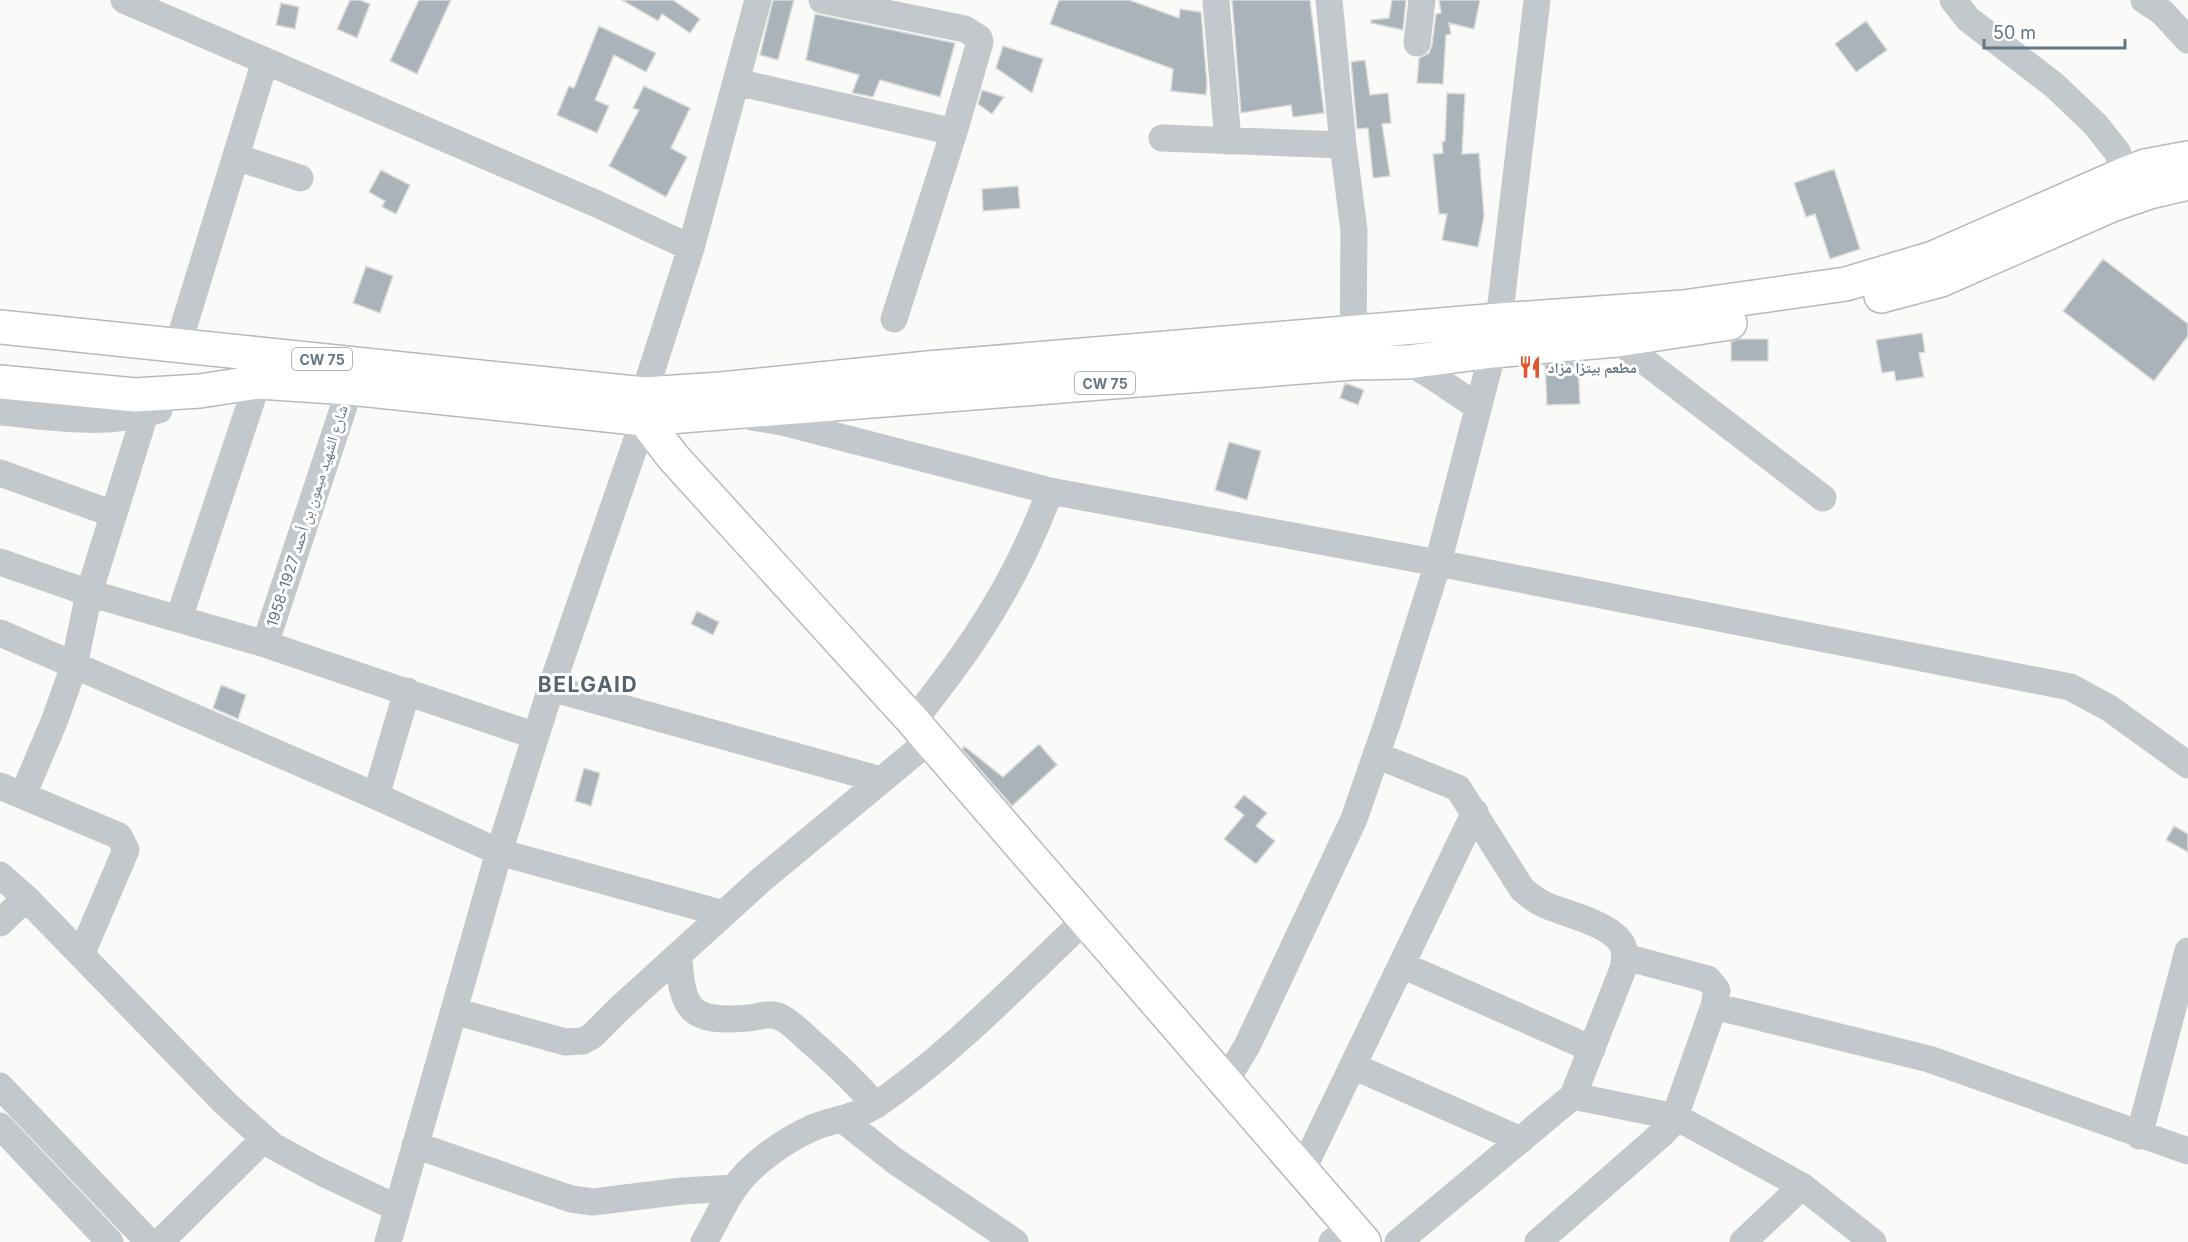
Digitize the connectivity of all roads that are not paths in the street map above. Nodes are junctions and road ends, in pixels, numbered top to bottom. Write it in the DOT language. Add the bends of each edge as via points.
graph roads {
  1 [pos="124,0"];
  2 [pos="758,0"];
  3 [pos="822,0"];
  4 [pos="1329,0"];
  5 [pos="1422,0"];
  6 [pos="1537,0"];
  7 [pos="1953,0"];
  8 [pos="2144,0"];
  9 [pos="1216,1"];
  10 [pos="173,9"];
  11 [pos="2188,40"];
  12 [pos="1417,43"];
  13 [pos="265,61"];
  14 [pos="736,82"];
  15 [pos="954,132"];
  16 [pos="1162,138"];
  17 [pos="1228,141"];
  18 [pos="1343,145"];
  19 [pos="236,157"];
  20 [pos="2188,158"];
  21 [pos="2122,175"];
  22 [pos="300,178"];
  23 [pos="2188,183"];
  24 [pos="691,248"];
  25 [pos="894,319"];
  26 [pos="0,327"];
  27 [pos="1496,336"];
  28 [pos="1617,340"];
  29 [pos="178,345"];
  30 [pos="1353,348"];
  31 [pos="1408,362"];
  32 [pos="263,368"];
  33 [pos="0,382"];
  34 [pos="350,388"];
  35 [pos="200,391"];
  36 [pos="722,401"];
  37 [pos="644,407"];
  38 [pos="1478,407"];
  39 [pos="0,412"];
  40 [pos="145,414"];
  41 [pos="0,473"];
  42 [pos="1050,491"];
  43 [pos="1823,498"];
  44 [pos="112,514"];
  45 [pos="0,562"];
  46 [pos="1438,563"];
  47 [pos="89,593"];
  48 [pos="179,618"];
  49 [pos="0,633"];
  50 [pos="265,644"];
  51 [pos="74,666"];
  52 [pos="551,688"];
  53 [pos="407,691"];
  54 [pos="921,730"];
  55 [pos="536,736"];
  56 [pos="1376,755"];
  57 [pos="2188,765"];
  58 [pos="881,780"];
  59 [pos="11,790"];
  60 [pos="376,796"];
  61 [pos="1475,812"];
  62 [pos="500,852"];
  63 [pos="0,875"];
  64 [pos="26,898"];
  65 [pos="724,914"];
  66 [pos="1085,920"];
  67 [pos="0,922"];
  68 [pos="2188,951"];
  69 [pos="81,955"];
  70 [pos="679,955"];
  71 [pos="1625,957"];
  72 [pos="1402,964"];
  73 [pos="1714,1006"];
  74 [pos="454,1011"];
  75 [pos="1592,1049"];
  76 [pos="1353,1066"];
  77 [pos="1226,1082"];
  78 [pos="0,1086"];
  79 [pos="1573,1096"];
  80 [pos="875,1105"];
  81 [pos="1676,1117"];
  82 [pos="842,1119"];
  83 [pos="0,1126"];
  84 [pos="2139,1136"];
  85 [pos="264,1139"];
  86 [pos="1521,1140"];
  87 [pos="415,1145"];
  88 [pos="2188,1151"];
  89 [pos="1302,1171"];
  90 [pos="1802,1186"];
  91 [pos="734,1188"];
  92 [pos="397,1208"];
  93 [pos="1349,1237"];
  94 [pos="110,1242"];
  95 [pos="149,1242"];
  96 [pos="160,1242"];
  97 [pos="388,1242"];
  98 [pos="705,1242"];
  99 [pos="1015,1242"];
  100 [pos="1398,1242"];
  101 [pos="1538,1242"];
  102 [pos="1743,1242"];
  103 [pos="1873,1242"];
  1 -- 10 [label="street"];
  2 -- 14 [label="street"];
  3 -- 15 [label="street" via="965,29 978,38 979,48"];
  4 -- 18 [label="street"];
  5 -- 12 [label="street"];
  6 -- 27 [label="street"];
  7 -- 21 [label="street" via="1968,19 2054,85 2095,124 2118,153"];
  8 -- 11 [label="street" via="2162,12"];
  9 -- 17 [label="street"];
  10 -- 13 [label="street"];
  13 -- 19 [label="street"];
  13 -- 24 [label="street"];
  14 -- 15 [label="street"];
  14 -- 24 [label="street"];
  15 -- 25 [label="street"];
  16 -- 17 [label="street"];
  17 -- 18 [label="street"];
  18 -- 30 [label="street" via="1354,230"];
  19 -- 22 [label="street"];
  19 -- 29 [label="street"];
  20 -- 21 [label="main road, CW 75"];
  21 -- 27 [label="main road, CW 75" via="1933,258 1846,284"];
  23 -- 28 [label="main road, CW 75" via="2112,205 1931,283 1855,304"];
  24 -- 37 [label="street"];
  26 -- 29 [label="main road, CW 75"];
  27 -- 28 [label="main road, CW 75"];
  27 -- 30 [label="main road, CW 75"];
  27 -- 31 [label="main road, CW 75"];
  27 -- 38 [label="street"];
  28 -- 43 [label="street"];
  29 -- 32 [label="main road, CW 75"];
  30 -- 31 [label="main road, CW 75"];
  30 -- 36 [label="main road, CW 75"];
  31 -- 38 [label="street"];
  32 -- 34 [label="main road, CW 75"];
  32 -- 35 [label="main road, CW 75"];
  32 -- 37 [label="main road, CW 75"];
  32 -- 48 [label="street"];
  33 -- 35 [label="main road, CW 75" via="135,395"];
  34 -- 37 [label="main road, CW 75"];
  34 -- 50 [label="street, شارع الشهيد ميمون بن أحمد 1927-1958"];
  35 -- 40 [label="street"];
  36 -- 37 [label="main road, CW 75"];
  36 -- 42 [label="street" via="783,422"];
  37 -- 52 [label="street"];
  37 -- 54 [label="main road" via="673,457"];
  38 -- 46 [label="street"];
  39 -- 40 [label="street" via="90,421"];
  40 -- 44 [label="street"];
  41 -- 44 [label="street"];
  42 -- 46 [label="street"];
  42 -- 54 [label="street" via="1034,534 998,603"];
  44 -- 47 [label="street"];
  45 -- 47 [label="street"];
  46 -- 56 [label="street"];
  46 -- 57 [label="street" via="2070,687 2109,708"];
  47 -- 48 [label="street"];
  47 -- 51 [label="street"];
  48 -- 50 [label="street"];
  49 -- 51 [label="street"];
  50 -- 53 [label="street"];
  51 -- 59 [label="street" via="54,722"];
  51 -- 60 [label="street"];
  52 -- 55 [label="street"];
  52 -- 58 [label="street"];
  53 -- 55 [label="street"];
  53 -- 60 [label="street"];
  54 -- 58 [label="street"];
  54 -- 66 [label="main road"];
  55 -- 62 [label="street"];
  56 -- 61 [label="street" via="1458,788"];
  56 -- 77 [label="street" via="1354,819 1247,1046"];
  58 -- 65 [label="street"];
  59 -- 69 [label="street" via="106,829 119,836 126,850"];
  60 -- 62 [label="street"];
  61 -- 71 [label="street" via="1522,889 1544,905 1602,928 1623,946"];
  61 -- 72 [label="street"];
  62 -- 65 [label="street"];
  62 -- 74 [label="street"];
  63 -- 64 [label="street"];
  64 -- 67 [label="street"];
  64 -- 69 [label="street"];
  65 -- 70 [label="street"];
  66 -- 77 [label="main road"];
  66 -- 80 [label="street" via="939,1055"];
  68 -- 84 [label="street"];
  69 -- 85 [label="street"];
  70 -- 74 [label="street" via="583,1041 565,1042"];
  70 -- 80 [label="street" via="683,993 690,1008 713,1019 777,1016 849,1076"];
  71 -- 73 [label="street" via="1708,979 1717,990"];
  71 -- 75 [label="street"];
  72 -- 75 [label="street"];
  72 -- 76 [label="street"];
  73 -- 81 [label="street"];
  73 -- 84 [label="street" via="1929,1059"];
  74 -- 87 [label="street"];
  75 -- 79 [label="street"];
  76 -- 86 [label="street"];
  76 -- 89 [label="street"];
  77 -- 89 [label="main road"];
  78 -- 95 [label="street"];
  79 -- 81 [label="street"];
  79 -- 86 [label="street"];
  80 -- 82 [label="street"];
  81 -- 90 [label="street"];
  81 -- 101 [label="street" via="1664,1132"];
  82 -- 91 [label="street" via="785,1142"];
  82 -- 99 [label="street" via="895,1161"];
  83 -- 94 [label="street"];
  84 -- 88 [label="street"];
  85 -- 92 [label="street" via="319,1171"];
  85 -- 96 [label="street"];
  86 -- 100 [label="street"];
  87 -- 91 [label="street" via="571,1199 593,1202"];
  87 -- 92 [label="street"];
  89 -- 93 [label="main road"];
  90 -- 102 [label="street"];
  90 -- 103 [label="street"];
  91 -- 98 [label="street"];
  92 -- 97 [label="street"];
}
